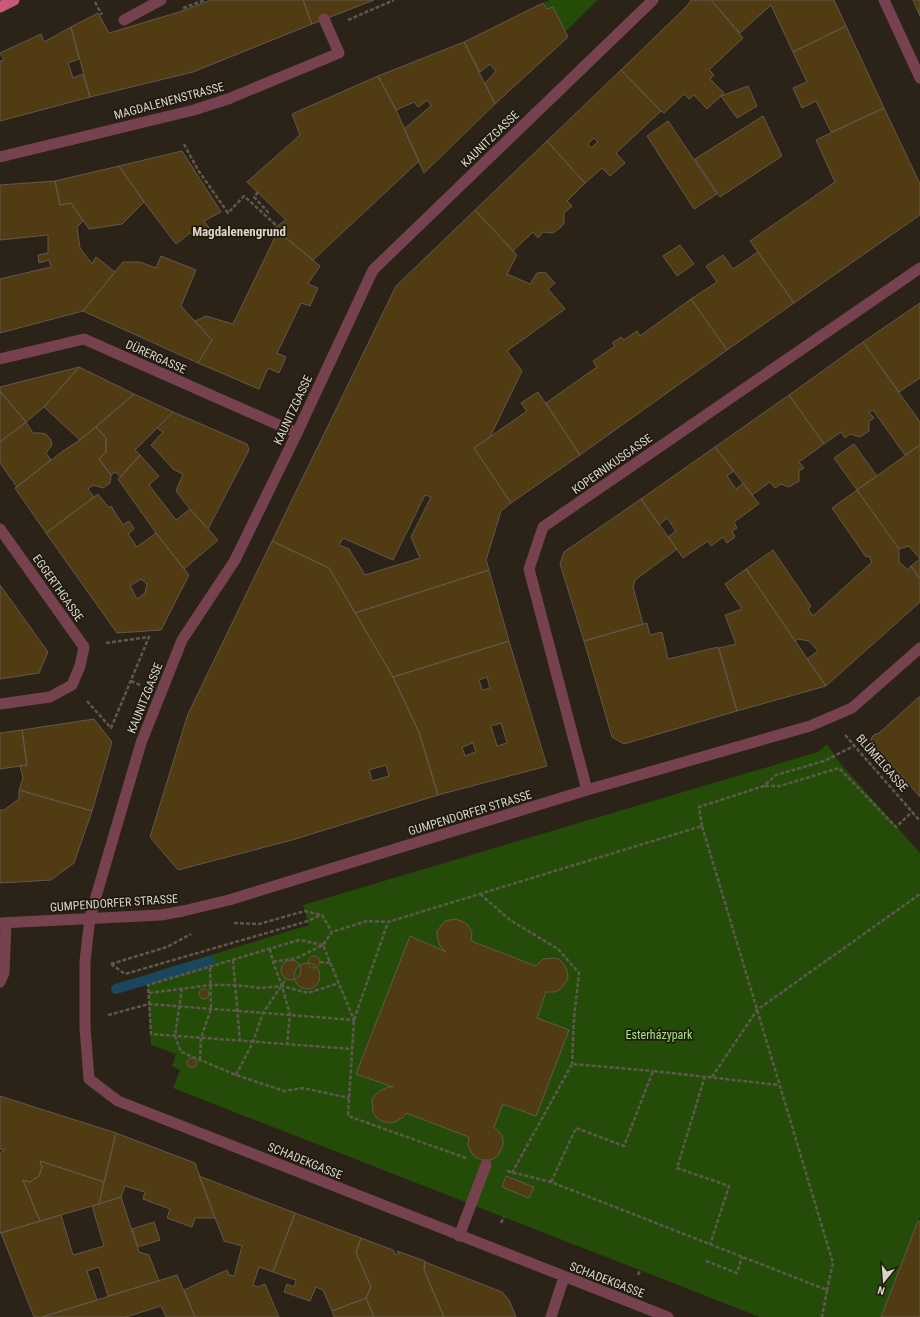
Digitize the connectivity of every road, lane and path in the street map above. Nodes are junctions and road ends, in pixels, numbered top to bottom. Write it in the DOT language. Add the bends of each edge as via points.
graph roads {
  1 [pos="14,0"];
  2 [pos="161,0"];
  3 [pos="394,0"];
  4 [pos="653,0"];
  5 [pos="884,0"];
  6 [pos="0,7"];
  7 [pos="124,20"];
  8 [pos="327,23"];
  9 [pos="920,78"];
  10 [pos="184,144"];
  11 [pos="0,156"];
  12 [pos="258,192"];
  13 [pos="265,215"];
  14 [pos="277,226"];
  15 [pos="920,268"];
  16 [pos="0,359"];
  17 [pos="297,433"];
  18 [pos="0,529"];
  19 [pos="84,646"];
  20 [pos="920,648"];
  21 [pos="72,685"];
  22 [pos="0,704"];
  23 [pos="830,717"];
  24 [pos="854,746"];
  25 [pos="764,786"];
  26 [pos="587,790"];
  27 [pos="912,812"];
  28 [pos="920,821"];
  29 [pos="702,826"];
  30 [pos="480,894"];
  31 [pos="920,894"];
  32 [pos="322,915"];
  33 [pos="90,918"];
  34 [pos="388,922"];
  35 [pos="3,923"];
  36 [pos="230,923"];
  37 [pos="196,931"];
  38 [pos="332,932"];
  39 [pos="323,945"];
  40 [pos="270,949"];
  41 [pos="233,960"];
  42 [pos="273,962"];
  43 [pos="320,962"];
  44 [pos="330,963"];
  45 [pos="210,967"];
  46 [pos="286,979"];
  47 [pos="0,982"];
  48 [pos="338,983"];
  49 [pos="211,985"];
  50 [pos="235,985"];
  51 [pos="282,986"];
  52 [pos="182,988"];
  53 [pos="148,993"];
  54 [pos="149,1004"];
  55 [pos="180,1006"];
  56 [pos="212,1009"];
  57 [pos="757,1010"];
  58 [pos="237,1011"];
  59 [pos="263,1013"];
  60 [pos="108,1015"];
  61 [pos="290,1015"];
  62 [pos="354,1020"];
  63 [pos="175,1036"];
  64 [pos="201,1038"];
  65 [pos="240,1041"];
  66 [pos="253,1042"];
  67 [pos="287,1044"];
  68 [pos="352,1049"];
  69 [pos="200,1060"];
  70 [pos="572,1064"];
  71 [pos="652,1071"];
  72 [pos="236,1075"];
  73 [pos="705,1076"];
  74 [pos="712,1077"];
  75 [pos="779,1085"];
  76 [pos="349,1098"];
  77 [pos="486,1165"];
  78 [pos="512,1173"];
  79 [pos="551,1182"];
  80 [pos="504,1217"];
  81 [pos="501,1223"];
  82 [pos="459,1236"];
  83 [pos="710,1245"];
  84 [pos="742,1257"];
  85 [pos="706,1261"];
  86 [pos="640,1270"];
  87 [pos="638,1275"];
  88 [pos="564,1277"];
  89 [pos="827,1290"];
  90 [pos="551,1317"];
  91 [pos="668,1317"];
  92 [pos="822,1317"];
  1 -- 6 [label="main road"];
  2 -- 7 [label="street"];
  3 -- 8 [label="path"];
  4 -- 17 [label="street, KAUNITZGASSE" via="372,270"];
  5 -- 9 [label="street"];
  8 -- 11 [label="street, MAGDALENENSTRASSE" via="339,53 228,99 194,110"];
  10 -- 13 [label="path" via="198,170 228,213 244,196"];
  12 -- 13 [label="path" via="254,197 268,212"];
  13 -- 14 [label="path"];
  15 -- 26 [label="street, KOPERNIKUSGASSE" via="543,527 529,569"];
  16 -- 17 [label="street, DÜRERGASSE" via="84,339"];
  17 -- 33 [label="street, KAUNITZGASSE" via="235,560 182,640 141,744"];
  18 -- 19 [label="street, EGGERTHGASSE"];
  19 -- 21 [label="street" via="80,666"];
  19 -- 21 [label="path" via="149,637 111,728"];
  20 -- 23 [label="street, GUMPENDORFER STRASSE" via="852,708"];
  21 -- 22 [label="street" via="50,697"];
  23 -- 24 [label="path, BLÜMELGASSE"];
  23 -- 26 [label="street, GUMPENDORFER STRASSE" via="810,726"];
  24 -- 25 [label="path" via="824,761 776,775"];
  24 -- 27 [label="path, BLÜMELGASSE"];
  25 -- 27 [label="path" via="780,786 840,768 896,827"];
  25 -- 29 [label="path" via="699,808"];
  26 -- 33 [label="street, GUMPENDORFER STRASSE" via="229,900 161,915"];
  27 -- 28 [label="path, BLÜMELGASSE"];
  29 -- 30 [label="path"];
  29 -- 57 [label="path"];
  30 -- 34 [label="path"];
  30 -- 70 [label="path" via="510,920 558,949 579,973"];
  31 -- 57 [label="path"];
  32 -- 36 [label="path" via="305,911 259,924"];
  32 -- 37 [label="path" via="125,974 111,964 167,947"];
  32 -- 38 [label="path"];
  33 -- 35 [label="street, GUMPENDORFER STRASSE"];
  33 -- 82 [label="street, SCHADEKGASSE" via="85,961 89,1079 118,1101"];
  34 -- 38 [label="path" via="367,921"];
  34 -- 62 [label="path"];
  35 -- 47 [label="street" via="4,973"];
  38 -- 39 [label="path"];
  39 -- 40 [label="path" via="298,940"];
  39 -- 42 [label="path" via="297,958"];
  39 -- 44 [label="path"];
  40 -- 41 [label="path"];
  40 -- 42 [label="path"];
  41 -- 45 [label="path"];
  41 -- 50 [label="path"];
  42 -- 51 [label="path"];
  43 -- 44 [label="path"];
  44 -- 48 [label="path"];
  45 -- 49 [label="path"];
  45 -- 53 [label="path" via="148,985"];
  46 -- 51 [label="path"];
  48 -- 51 [label="path" via="308,993"];
  48 -- 62 [label="path"];
  49 -- 50 [label="path"];
  49 -- 52 [label="path"];
  49 -- 56 [label="path"];
  50 -- 51 [label="path" via="260,988"];
  50 -- 58 [label="path"];
  51 -- 59 [label="path"];
  51 -- 61 [label="path"];
  52 -- 53 [label="path"];
  52 -- 55 [label="path"];
  53 -- 54 [label="path"];
  54 -- 55 [label="path"];
  54 -- 60 [label="path"];
  54 -- 63 [label="path" via="151,1034"];
  55 -- 56 [label="path"];
  55 -- 63 [label="path"];
  56 -- 58 [label="path"];
  56 -- 64 [label="path"];
  57 -- 74 [label="path"];
  57 -- 75 [label="path"];
  58 -- 59 [label="path"];
  58 -- 65 [label="path"];
  59 -- 61 [label="path"];
  59 -- 66 [label="path"];
  61 -- 62 [label="path"];
  61 -- 67 [label="path"];
  62 -- 68 [label="path"];
  63 -- 64 [label="path"];
  63 -- 69 [label="path" via="181,1052"];
  64 -- 65 [label="path"];
  64 -- 69 [label="path"];
  65 -- 66 [label="path"];
  66 -- 67 [label="path"];
  66 -- 72 [label="path"];
  67 -- 68 [label="path"];
  68 -- 76 [label="path"];
  69 -- 72 [label="path"];
  70 -- 71 [label="path"];
  70 -- 78 [label="path"];
  71 -- 73 [label="path"];
  71 -- 79 [label="path" via="624,1146 576,1128"];
  72 -- 76 [label="path" via="284,1091 303,1088"];
  73 -- 74 [label="path"];
  73 -- 83 [label="path" via="677,1168 729,1186"];
  74 -- 75 [label="path"];
  75 -- 89 [label="path" via="833,1264"];
  76 -- 77 [label="path" via="348,1116"];
  77 -- 78 [label="path"];
  77 -- 82 [label="street"];
  78 -- 79 [label="path"];
  79 -- 83 [label="path"];
  80 -- 81 [label="path"];
  82 -- 88 [label="street, SCHADEKGASSE"];
  83 -- 84 [label="path"];
  84 -- 85 [label="path" via="737,1273"];
  84 -- 89 [label="path"];
  86 -- 87 [label="path"];
  88 -- 90 [label="street"];
  88 -- 91 [label="street, SCHADEKGASSE"];
  89 -- 92 [label="path"];
}
